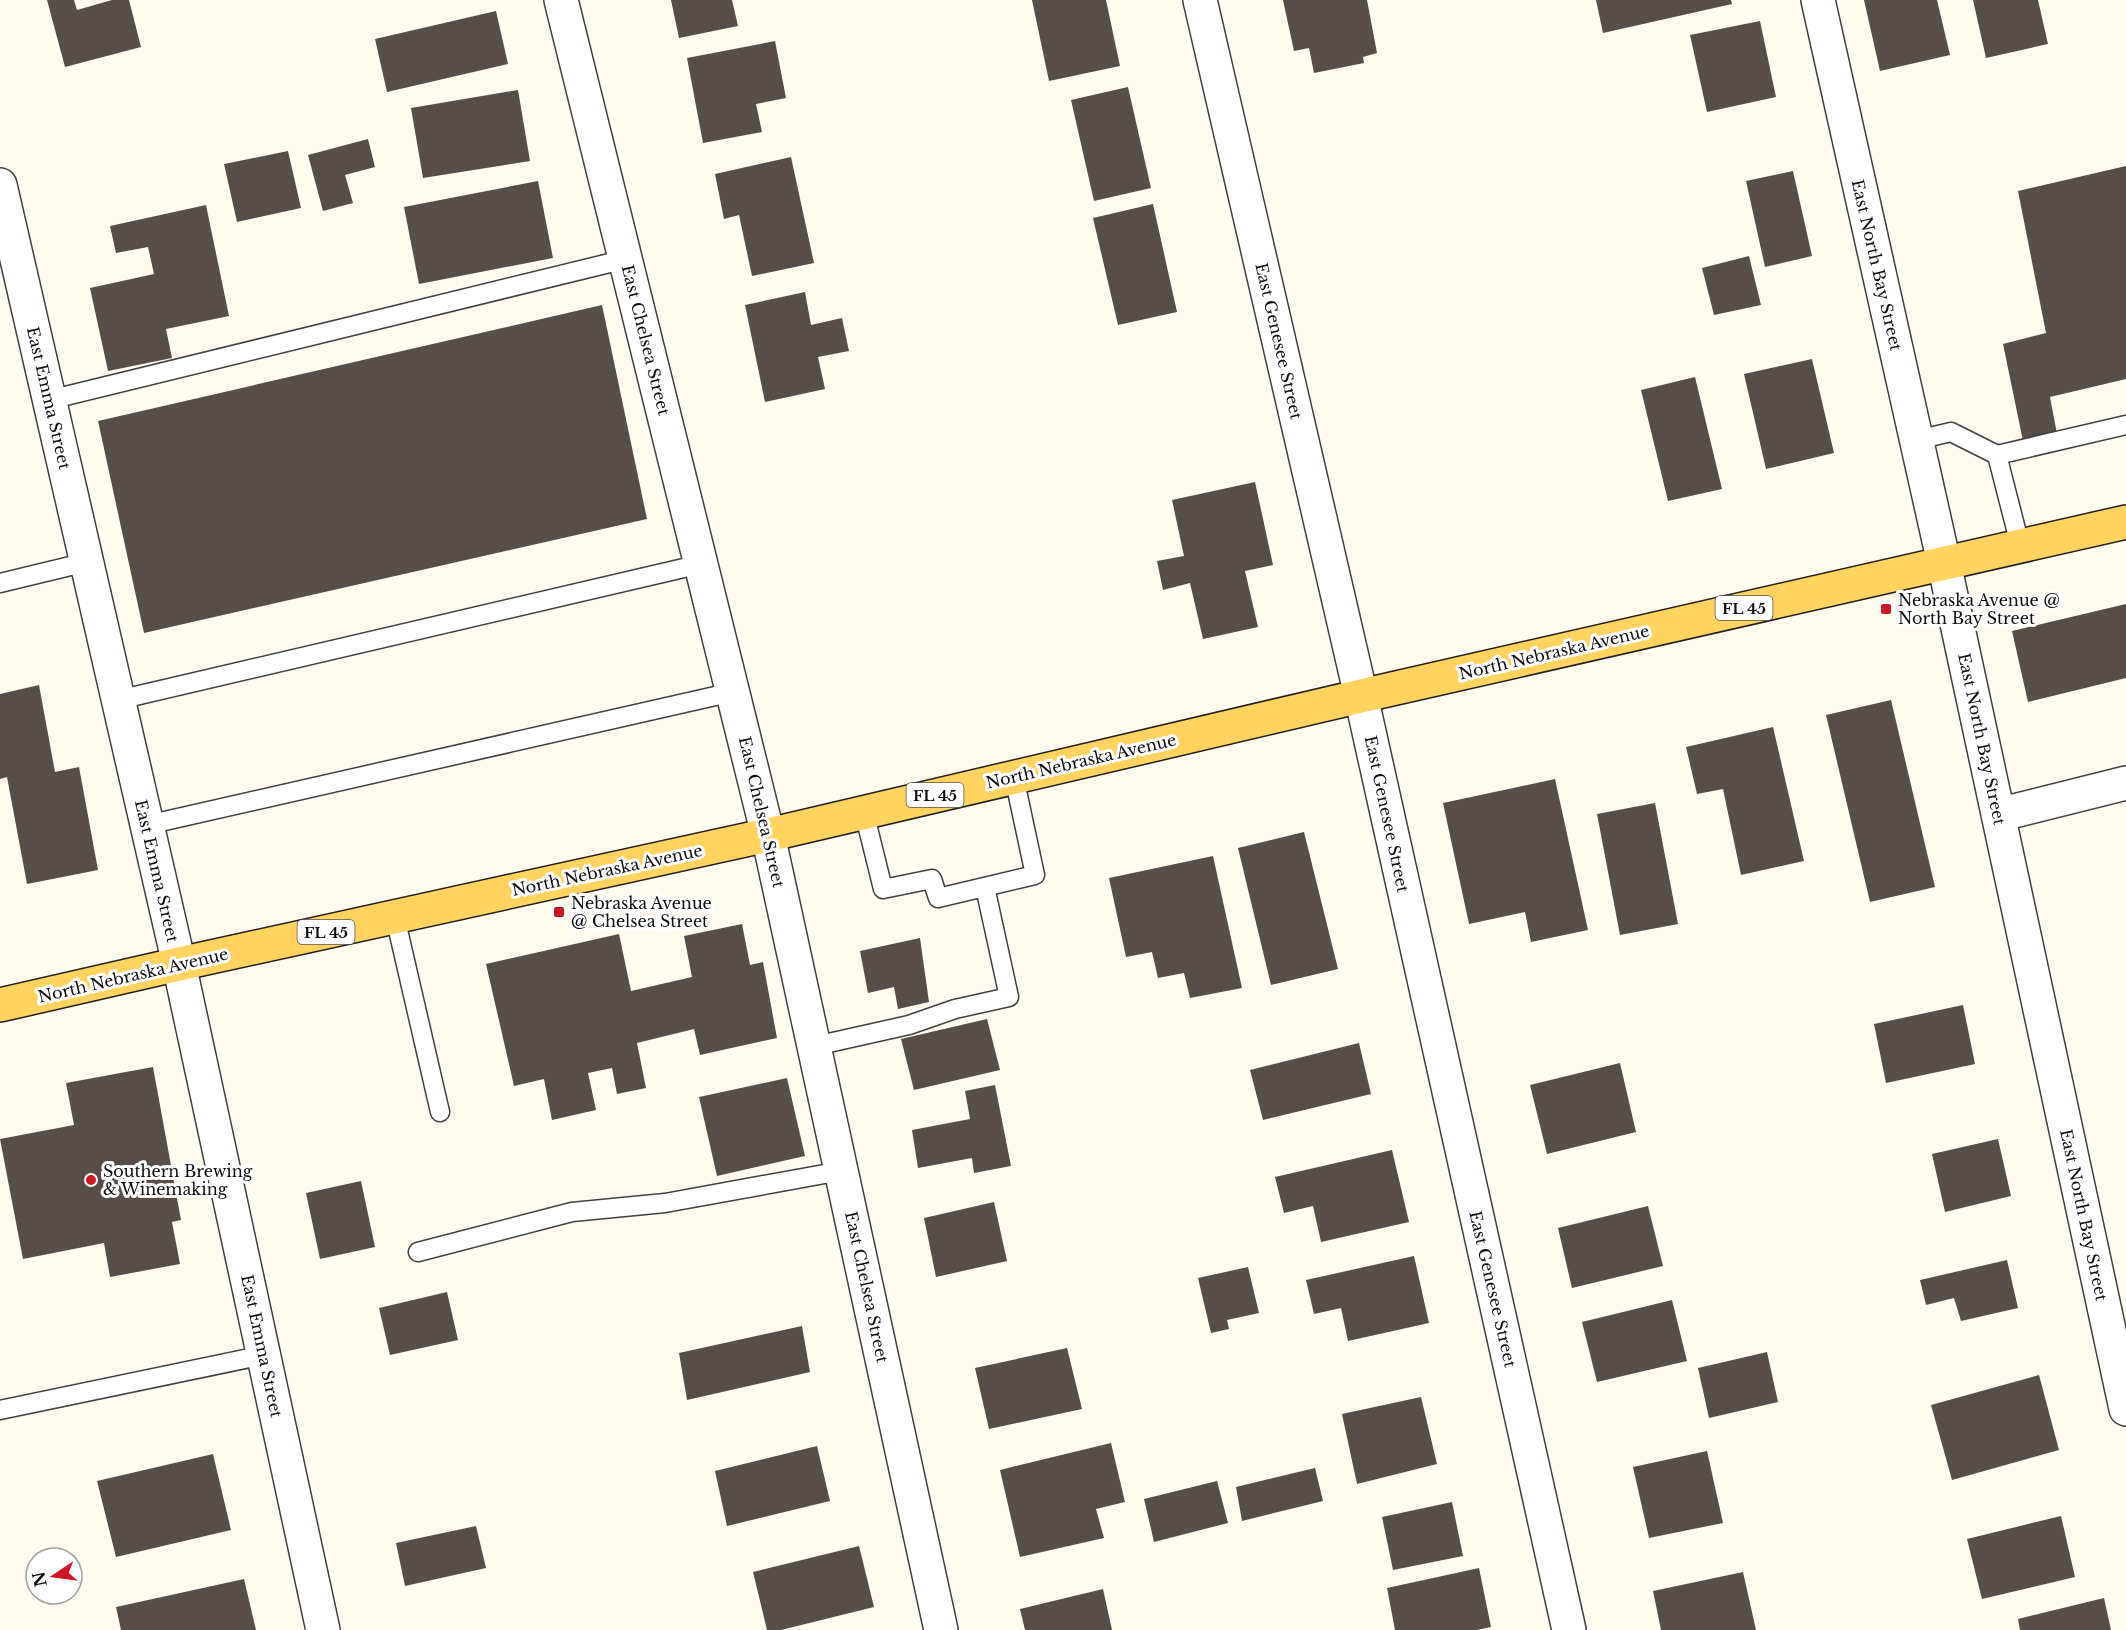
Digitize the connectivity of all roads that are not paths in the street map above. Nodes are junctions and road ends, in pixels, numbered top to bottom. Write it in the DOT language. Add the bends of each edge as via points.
graph roads {
  1 [pos="561,0"];
  2 [pos="1200,0"];
  3 [pos="1818,0"];
  4 [pos="0,185"];
  5 [pos="626,259"];
  6 [pos="49,400"];
  7 [pos="2126,425"];
  8 [pos="1917,440"];
  9 [pos="1997,456"];
  10 [pos="2126,522"];
  11 [pos="2020,545"];
  12 [pos="87,562"];
  13 [pos="1944,563"];
  14 [pos="701,564"];
  15 [pos="0,583"];
  16 [pos="733,692"];
  17 [pos="1361,696"];
  18 [pos="118,700"];
  19 [pos="1014,777"];
  20 [pos="2126,783"];
  21 [pos="864,812"];
  22 [pos="1998,815"];
  23 [pos="147,825"];
  24 [pos="768,835"];
  25 [pos="986,887"];
  26 [pos="395,916"];
  27 [pos="179,964"];
  28 [pos="0,1005"];
  29 [pos="814,1046"];
  30 [pos="440,1112"];
  31 [pos="842,1171"];
  32 [pos="418,1252"];
  33 [pos="264,1356"];
  34 [pos="2126,1409"];
  35 [pos="0,1410"];
  36 [pos="323,1630"];
  37 [pos="941,1630"];
  38 [pos="1569,1630"];
  1 -- 5 [label="street, East Chelsea Street"];
  2 -- 17 [label="street, East Genesee Street"];
  3 -- 8 [label="street, East North Bay Street"];
  4 -- 6 [label="street, East Emma Street"];
  5 -- 6 [label="lane"];
  5 -- 14 [label="street, East Chelsea Street"];
  6 -- 12 [label="street, East Emma Street"];
  7 -- 9 [label="lane"];
  8 -- 9 [label="lane" via="1951,432"];
  8 -- 13 [label="street, East North Bay Street"];
  9 -- 11 [label="lane"];
  10 -- 11 [label="main road, North Nebraska Avenue / FL 45"];
  11 -- 13 [label="main road, North Nebraska Avenue / FL 45"];
  12 -- 15 [label="lane"];
  12 -- 18 [label="street, East Emma Street"];
  13 -- 17 [label="main road, North Nebraska Avenue / FL 45"];
  13 -- 22 [label="street, East North Bay Street"];
  14 -- 16 [label="street, East Chelsea Street"];
  14 -- 18 [label="lane"];
  16 -- 23 [label="lane"];
  16 -- 24 [label="street, East Chelsea Street"];
  17 -- 19 [label="main road, North Nebraska Avenue / FL 45"];
  17 -- 38 [label="street, East Genesee Street"];
  18 -- 23 [label="street, East Emma Street"];
  19 -- 21 [label="main road, North Nebraska Avenue / FL 45"];
  19 -- 25 [label="lane" via="1035,875"];
  20 -- 22 [label="street"];
  21 -- 24 [label="main road, North Nebraska Avenue / FL 45"];
  21 -- 25 [label="lane" via="883,889 932,879 938,898"];
  22 -- 34 [label="street, East North Bay Street"];
  23 -- 27 [label="street, East Emma Street"];
  24 -- 26 [label="main road, North Nebraska Avenue / FL 45"];
  24 -- 29 [label="street, East Chelsea Street"];
  25 -- 29 [label="lane" via="1010,997"];
  26 -- 27 [label="main road, North Nebraska Avenue / FL 45"];
  26 -- 30 [label="lane"];
  27 -- 28 [label="main road, North Nebraska Avenue / FL 45"];
  27 -- 33 [label="street, East Emma Street"];
  29 -- 31 [label="street, East Chelsea Street"];
  31 -- 32 [label="lane" via="665,1203 572,1212"];
  31 -- 37 [label="street, East Chelsea Street"];
  33 -- 35 [label="lane"];
  33 -- 36 [label="street, East Emma Street"];
}
